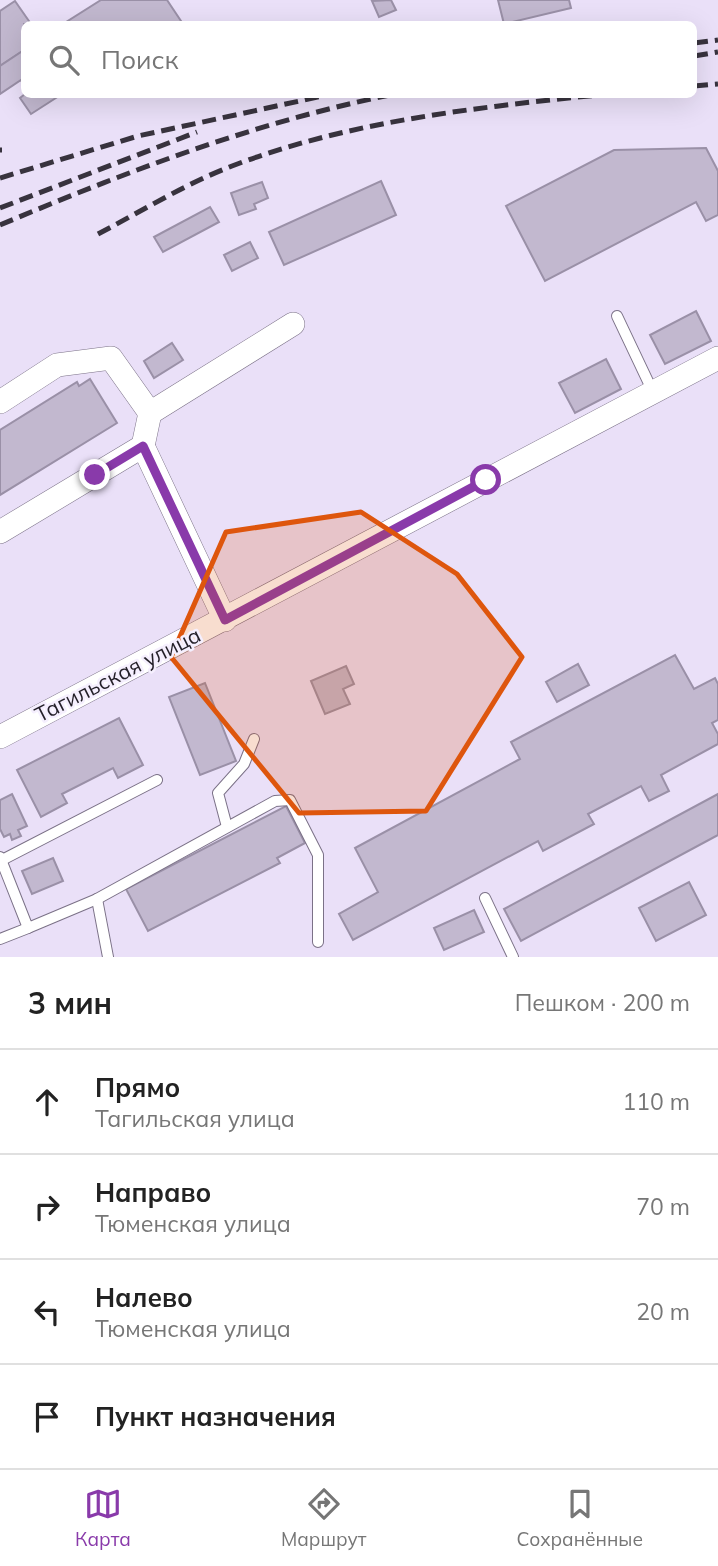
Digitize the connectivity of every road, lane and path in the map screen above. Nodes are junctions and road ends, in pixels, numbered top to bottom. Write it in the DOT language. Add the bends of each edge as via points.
graph roads {
  1 [pos="617,316"];
  2 [pos="293,324"];
  3 [pos="718,358"];
  4 [pos="653,392"];
  5 [pos="0,402"];
  6 [pos="150,413"];
  7 [pos="143,446"];
  8 [pos="0,532"];
  9 [pos="225,620"];
  10 [pos="0,737"];
  11 [pos="254,738"];
  12 [pos="157,780"];
  13 [pos="227,827"];
  14 [pos="1,858"];
  15 [pos="485,898"];
  16 [pos="97,899"];
  17 [pos="28,928"];
  18 [pos="0,939"];
  19 [pos="318,942"];
  20 [pos="108,957"];
  21 [pos="513,957"];
  1 -- 4 [label="lane"];
  2 -- 6 [label="street"];
  3 -- 4 [label="street, Тагильская улица"];
  4 -- 9 [label="street, Тагильская улица"];
  5 -- 6 [label="street" via="57,365 111,358"];
  6 -- 7 [label="street"];
  7 -- 8 [label="street"];
  7 -- 9 [label="street"];
  9 -- 10 [label="street, Тагильская улица"];
  11 -- 13 [label="lane" via="244,764 218,793"];
  12 -- 14 [label="lane"];
  13 -- 16 [label="lane"];
  13 -- 19 [label="lane" via="275,801 290,800 318,855"];
  14 -- 17 [label="lane"];
  15 -- 21 [label="lane"];
  16 -- 17 [label="lane"];
  16 -- 20 [label="lane"];
  17 -- 18 [label="lane"];
}
